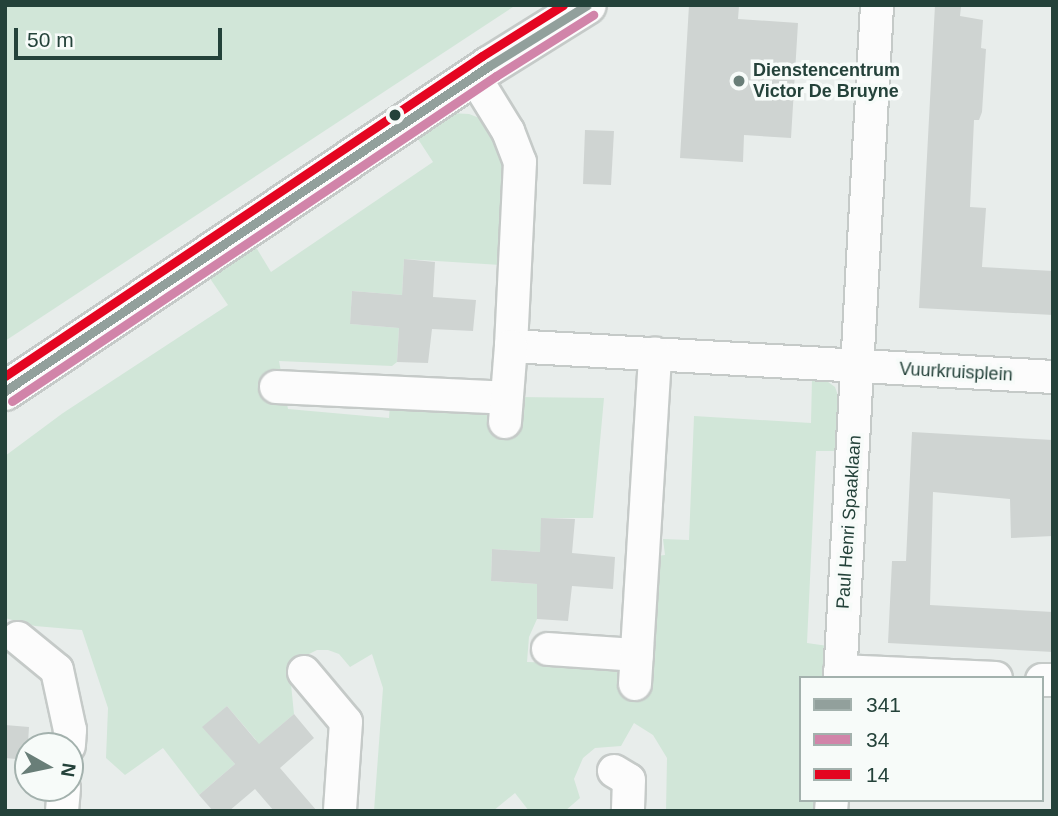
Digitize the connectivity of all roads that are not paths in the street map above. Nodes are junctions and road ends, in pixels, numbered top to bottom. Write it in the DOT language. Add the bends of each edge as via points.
graph roads {
  1 [pos="587,5"];
  2 [pos="877,5"];
  3 [pos="474,76"];
  4 [pos="510,346"];
  5 [pos="655,354"];
  6 [pos="859,366"];
  7 [pos="1053,377"];
  8 [pos="276,387"];
  9 [pos="5,391"];
  10 [pos="18,638"];
  11 [pos="548,649"];
  12 [pos="304,672"];
  13 [pos="840,674"];
  14 [pos="918,676"];
  15 [pos="70,732"];
  16 [pos="614,771"];
  17 [pos="340,811"];
  18 [pos="628,811"];
  1 -- 3 [label="street"];
  2 -- 6 [label="street, Paul Henri Spaaklaan"];
  3 -- 4 [label="street" via="508,131 520,162"];
  3 -- 9 [label="street"];
  4 -- 5 [label="street"];
  4 -- 8 [label="street" via="506,410"];
  5 -- 6 [label="street"];
  5 -- 11 [label="street" via="636,669"];
  6 -- 7 [label="street, Vuurkruisplein"];
  6 -- 13 [label="street, Paul Henri Spaaklaan"];
  10 -- 15 [label="street" via="57,670"];
  12 -- 17 [label="street" via="346,722"];
  13 -- 14 [label="street"];
  16 -- 18 [label="street" via="629,780"];
}
